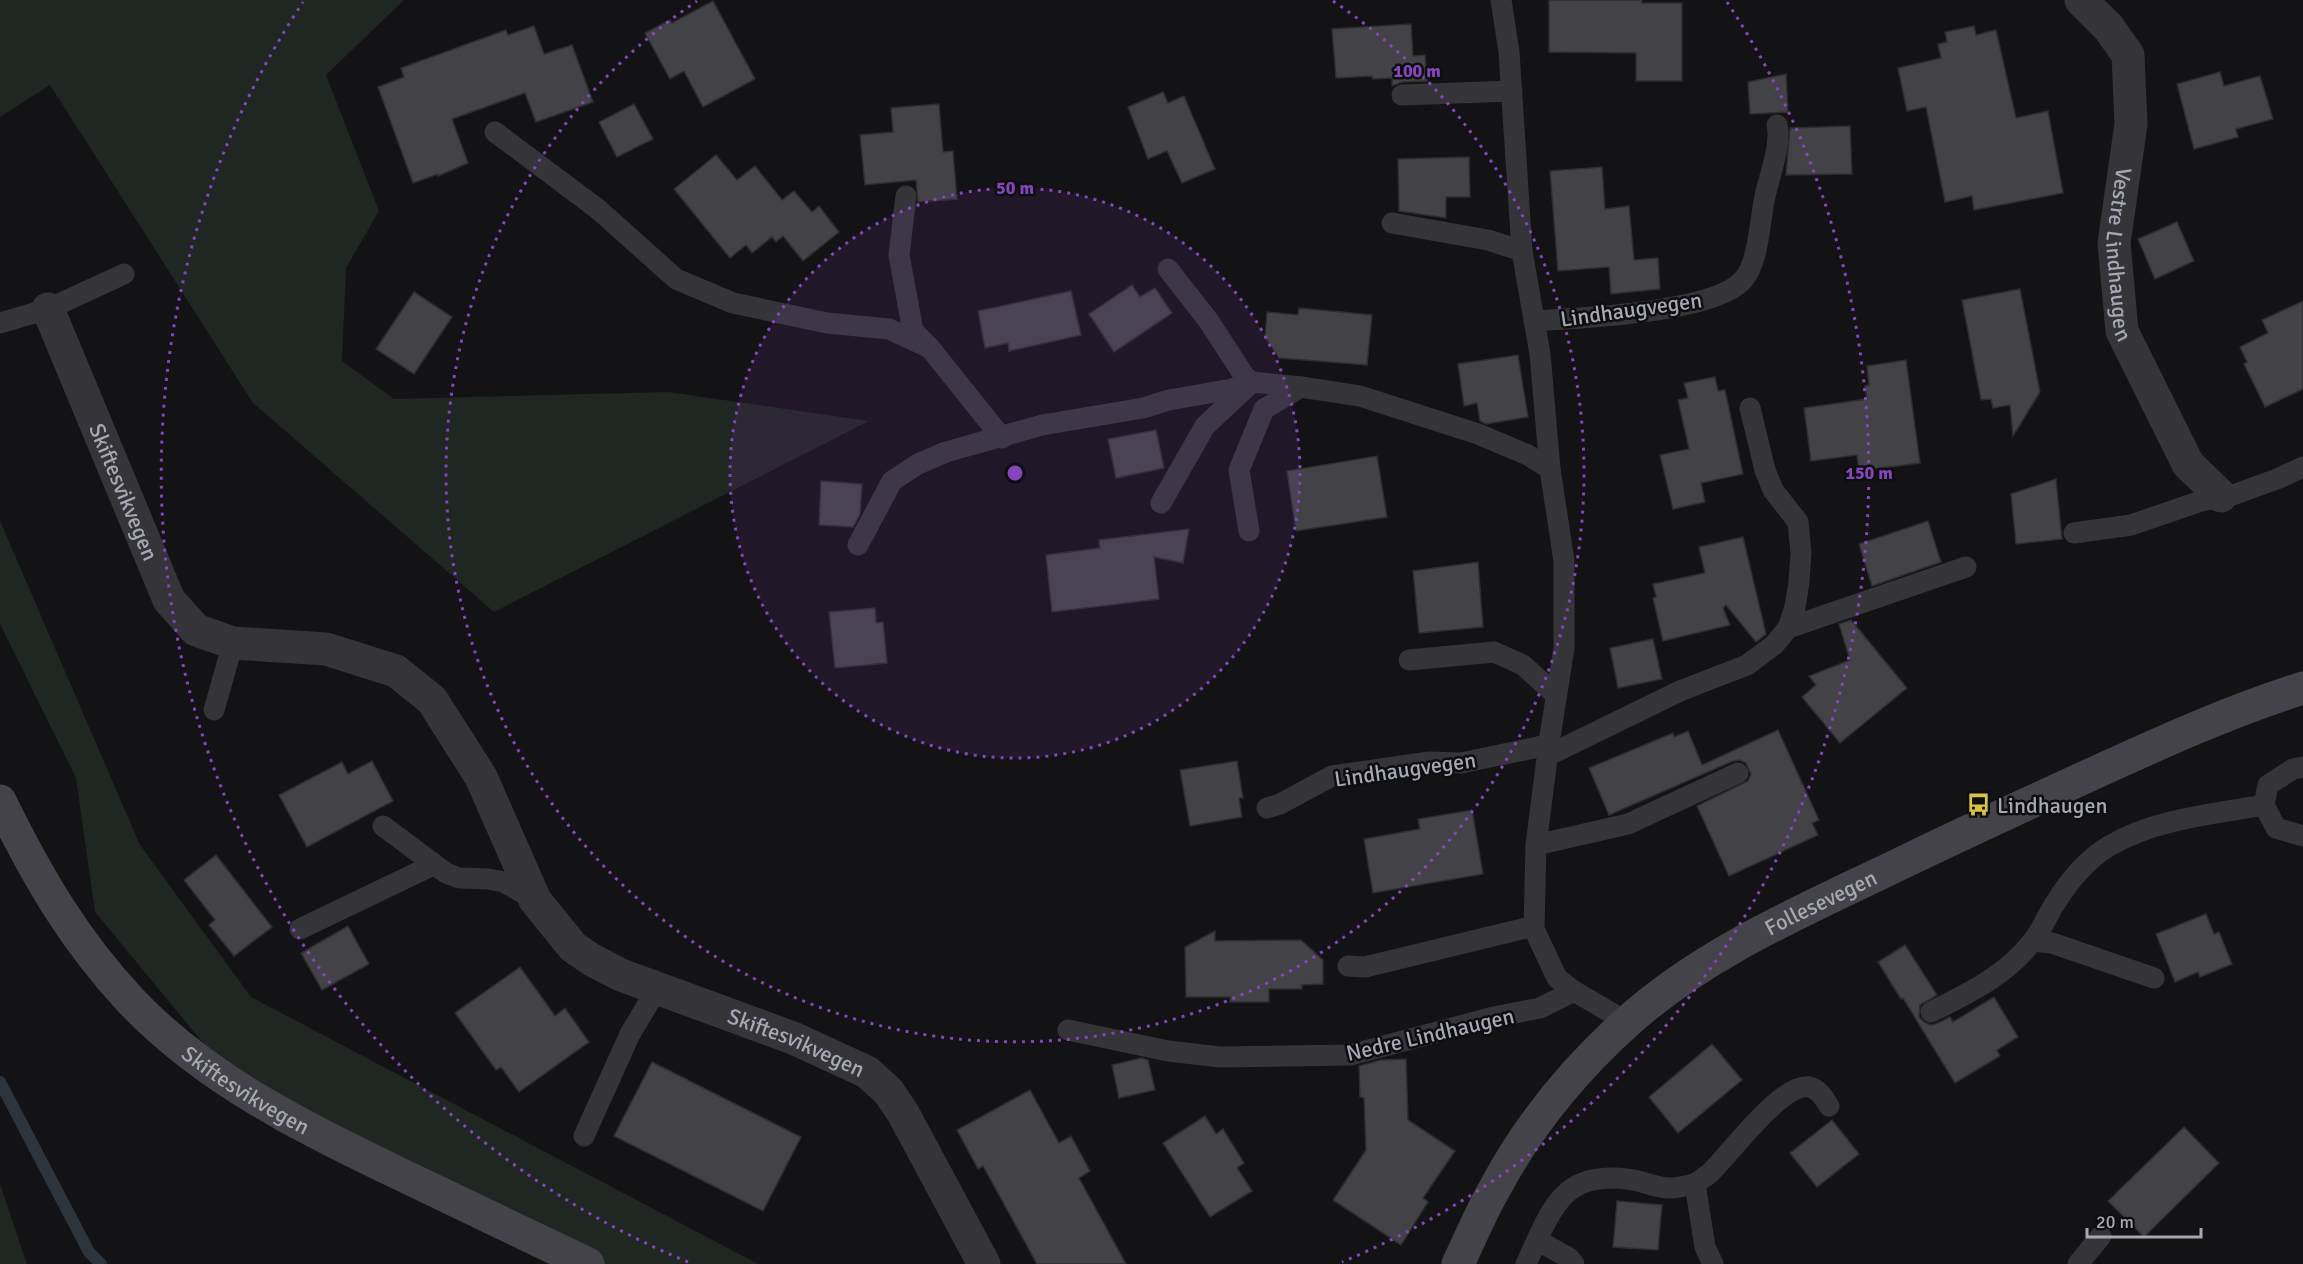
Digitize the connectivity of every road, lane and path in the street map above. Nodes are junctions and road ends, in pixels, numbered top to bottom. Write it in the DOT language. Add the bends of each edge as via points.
graph roads {
  1 [pos="1501,0"];
  2 [pos="2081,0"];
  3 [pos="1512,91"];
  4 [pos="1402,95"];
  5 [pos="1777,125"];
  6 [pos="495,132"];
  7 [pos="906,196"];
  8 [pos="1392,223"];
  9 [pos="1522,251"];
  10 [pos="1168,269"];
  11 [pos="124,274"];
  12 [pos="48,309"];
  13 [pos="1534,321"];
  14 [pos="0,323"];
  15 [pos="930,348"];
  16 [pos="1252,382"];
  17 [pos="1301,387"];
  18 [pos="1750,408"];
  19 [pos="1002,438"];
  20 [pos="2303,467"];
  21 [pos="1550,469"];
  22 [pos="2221,496"];
  23 [pos="1161,503"];
  24 [pos="1249,531"];
  25 [pos="2074,533"];
  26 [pos="858,545"];
  27 [pos="1966,567"];
  28 [pos="1788,628"];
  29 [pos="233,643"];
  30 [pos="1409,660"];
  31 [pos="2303,688"];
  32 [pos="1556,695"];
  33 [pos="214,710"];
  34 [pos="1549,749"];
  35 [pos="2303,767"];
  36 [pos="1738,773"];
  37 [pos="0,801"];
  38 [pos="2264,805"];
  39 [pos="1267,808"];
  40 [pos="383,825"];
  41 [pos="2303,836"];
  42 [pos="1536,845"];
  43 [pos="433,865"];
  44 [pos="535,900"];
  45 [pos="300,929"];
  46 [pos="1534,929"];
  47 [pos="2033,941"];
  48 [pos="1348,966"];
  49 [pos="2154,978"];
  50 [pos="657,989"];
  51 [pos="1574,991"];
  52 [pos="1931,1012"];
  53 [pos="1627,1022"];
  54 [pos="1068,1030"];
  55 [pos="1829,1106"];
  56 [pos="584,1136"];
  57 [pos="1695,1184"];
  58 [pos="2101,1236"];
  59 [pos="1537,1240"];
  60 [pos="588,1264"];
  61 [pos="984,1264"];
  62 [pos="1458,1264"];
  63 [pos="1526,1264"];
  64 [pos="1574,1264"];
  65 [pos="1713,1264"];
  66 [pos="2078,1264"];
  1 -- 3 [label="lane, Lindhaugvegen"];
  2 -- 22 [label="street, Vestre Lindhaugen" via="2109,28 2128,55 2131,124 2114,243 2122,331 2188,464"];
  3 -- 4 [label="lane"];
  3 -- 9 [label="lane, Lindhaugvegen"];
  5 -- 13 [label="lane, Lindhaugvegen" via="1775,156 1755,250 1742,281 1714,298 1682,307"];
  6 -- 15 [label="lane" via="598,210 676,279 733,303 827,323 888,329"];
  7 -- 15 [label="lane" via="899,255 913,331"];
  8 -- 9 [label="lane" via="1488,240"];
  9 -- 13 [label="lane, Lindhaugvegen"];
  10 -- 16 [label="lane"];
  11 -- 12 [label="lane"];
  12 -- 14 [label="lane"];
  12 -- 29 [label="street, Skiftesvikvegen" via="169,600 196,630"];
  13 -- 21 [label="lane, Lindhaugvegen"];
  15 -- 19 [label="lane"];
  16 -- 17 [label="lane"];
  16 -- 19 [label="lane" via="1143,408 1042,425"];
  16 -- 23 [label="lane" via="1205,426"];
  17 -- 21 [label="lane" via="1360,396 1478,434"];
  17 -- 24 [label="lane" via="1264,409 1239,470"];
  18 -- 28 [label="lane" via="1773,490 1798,522 1799,582"];
  19 -- 26 [label="lane" via="946,452 892,481"];
  20 -- 22 [label="lane" via="2233,495"];
  21 -- 32 [label="lane, Lindhaugvegen" via="1564,561 1564,648"];
  22 -- 25 [label="lane" via="2131,525"];
  27 -- 28 [label="lane"];
  28 -- 34 [label="lane, Lindhaugvegen" via="1748,665"];
  29 -- 33 [label="lane"];
  29 -- 44 [label="street, Skiftesvikvegen" via="326,649 358,658 396,670 432,700 481,777"];
  30 -- 32 [label="lane" via="1494,652 1523,665"];
  31 -- 53 [label="main road, Follesevegen" via="2190,729 1746,938 1680,979"];
  32 -- 34 [label="lane, Lindhaugvegen"];
  34 -- 39 [label="lane, Lindhaugvegen" via="1538,747 1461,763 1429,762 1332,776"];
  34 -- 42 [label="lane, Lindhaugvegen"];
  35 -- 38 [label="lane" via="2293,769 2268,786"];
  36 -- 42 [label="lane" via="1628,824"];
  37 -- 60 [label="main road, Skiftesvikvegen" via="61,914 95,960 132,1002 219,1077 267,1107 368,1159"];
  38 -- 41 [label="lane" via="2276,828"];
  38 -- 47 [label="lane" via="2151,827 2108,846 2075,876"];
  40 -- 43 [label="lane, Skiftesvikvegen"];
  42 -- 46 [label="lane, Lindhaugvegen"];
  43 -- 44 [label="lane, Skiftesvikvegen" via="459,878 504,882"];
  43 -- 45 [label="lane"];
  44 -- 50 [label="street, Skiftesvikvegen" via="573,947 621,975"];
  46 -- 48 [label="lane" via="1365,967"];
  46 -- 51 [label="lane, Lindhaugvegen" via="1557,978"];
  47 -- 49 [label="lane" via="2052,943"];
  47 -- 52 [label="lane" via="1991,980"];
  50 -- 56 [label="lane" via="630,1034"];
  50 -- 61 [label="street, Skiftesvikvegen" via="793,1038 867,1072 888,1091 903,1113"];
  51 -- 53 [label="lane, Lindhaugvegen"];
  51 -- 54 [label="lane, Nedre Lindhaugen" via="1540,1008 1350,1055 1220,1057 1168,1051"];
  53 -- 62 [label="main road, Follesevegen" via="1574,1074 1531,1128 1495,1187"];
  55 -- 57 [label="lane" via="1821,1093 1812,1088 1793,1092 1767,1110 1709,1174"];
  57 -- 59 [label="lane" via="1670,1189 1628,1179 1595,1178 1573,1187 1548,1216"];
  57 -- 65 [label="lane" via="1706,1247"];
  58 -- 66 [label="lane"];
  59 -- 63 [label="lane"];
  59 -- 64 [label="lane"];
}
